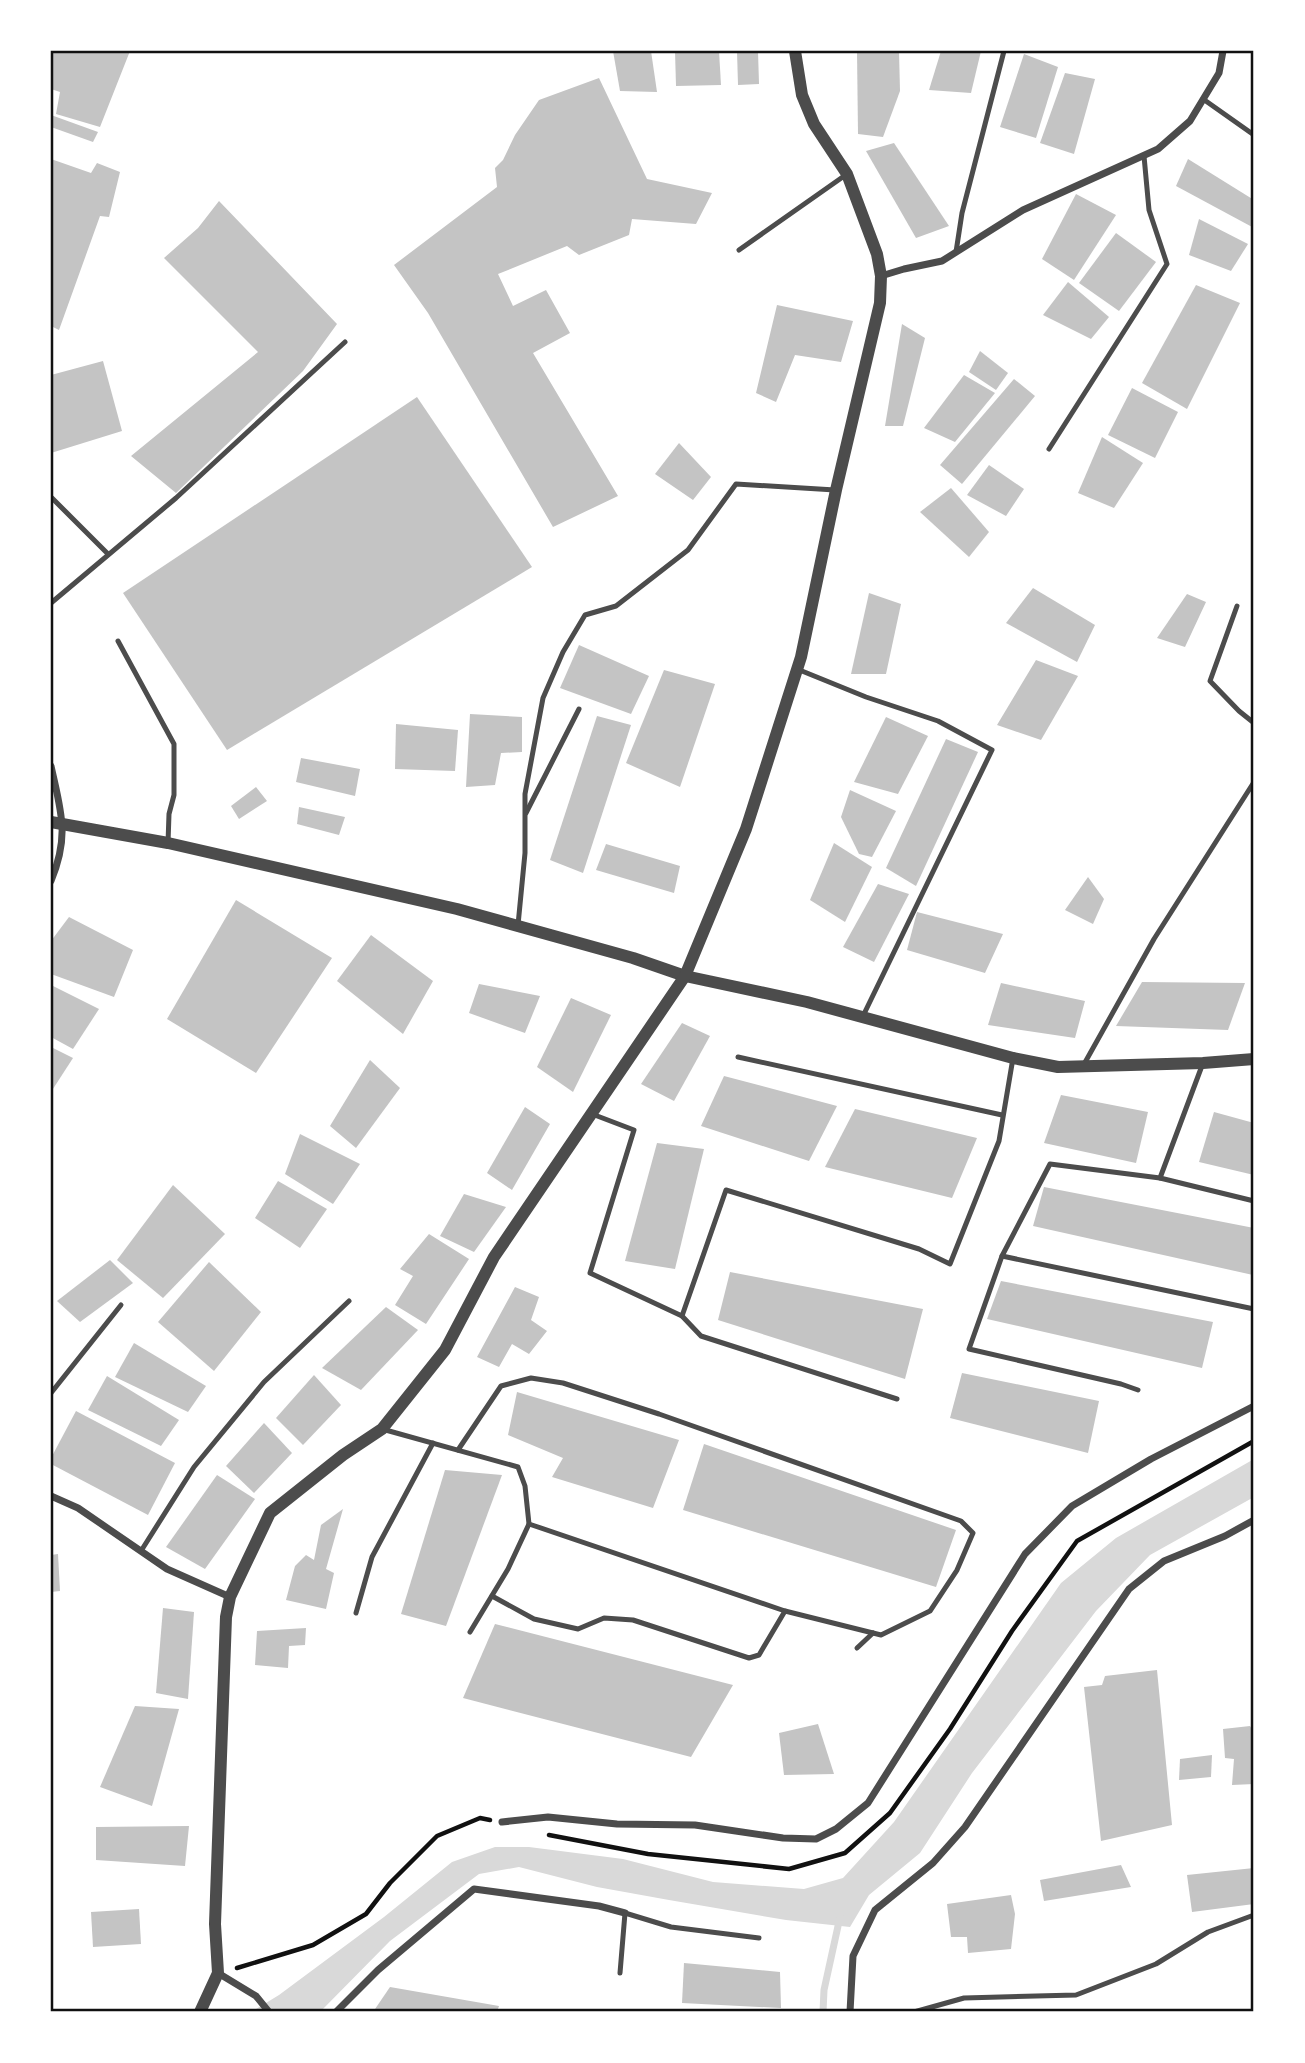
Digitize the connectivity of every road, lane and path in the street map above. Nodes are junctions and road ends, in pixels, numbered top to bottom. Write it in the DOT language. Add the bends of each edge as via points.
graph roads {
  1 [pos="795,51"];
  2 [pos="1004,51"];
  3 [pos="1223,51"];
  4 [pos="1203,99"];
  5 [pos="1254,135"];
  6 [pos="1143,156"];
  7 [pos="847,174"];
  8 [pos="739,250"];
  9 [pos="956,252"];
  10 [pos="881,276"];
  11 [pos="345,342"];
  12 [pos="1049,449"];
  13 [pos="836,490"];
  14 [pos="52,498"];
  15 [pos="108,554"];
  16 [pos="51,603"];
  17 [pos="1237,606"];
  18 [pos="118,641"];
  19 [pos="797,669"];
  20 [pos="579,709"];
  21 [pos="1254,723"];
  22 [pos="51,766"];
  23 [pos="1254,782"];
  24 [pos="524,816"];
  25 [pos="57,822"];
  26 [pos="168,843"];
  27 [pos="51,881"];
  28 [pos="518,925"];
  29 [pos="685,976"];
  30 [pos="862,1018"];
  31 [pos="738,1057"];
  32 [pos="1013,1058"];
  33 [pos="1254,1059"];
  34 [pos="1203,1063"];
  35 [pos="1083,1066"];
  36 [pos="592,1114"];
  37 [pos="1002,1115"];
  38 [pos="1160,1178"];
  39 [pos="1254,1201"];
  40 [pos="1002,1256"];
  41 [pos="349,1301"];
  42 [pos="121,1305"];
  43 [pos="1254,1310"];
  44 [pos="682,1316"];
  45 [pos="1138,1390"];
  46 [pos="51,1393"];
  47 [pos="897,1399"];
  48 [pos="1254,1406"];
  49 [pos="382,1429"];
  50 [pos="1254,1441"];
  51 [pos="433,1443"];
  52 [pos="458,1450"];
  53 [pos="51,1496"];
  54 [pos="1254,1520"];
  55 [pos="529,1524"];
  56 [pos="141,1551"];
  57 [pos="492,1596"];
  58 [pos="230,1597"];
  59 [pos="785,1611"];
  60 [pos="356,1613"];
  61 [pos="470,1632"];
  62 [pos="873,1633"];
  63 [pos="857,1648"];
  64 [pos="502,1822"];
  65 [pos="548,1834"];
  66 [pos="625,1913"];
  67 [pos="1254,1915"];
  68 [pos="759,1938"];
  69 [pos="218,1973"];
  70 [pos="620,1973"];
  71 [pos="200,2012"];
  72 [pos="270,2012"];
  73 [pos="335,2012"];
  74 [pos="850,2012"];
  75 [pos="914,2012"];
  1 -- 7 [label="street" via="802,94 814,124"];
  2 -- 9 [label="lane"];
  3 -- 4 [label="street" via="1219,73"];
  4 -- 5 [label="lane"];
  4 -- 6 [label="street" via="1190,121"];
  6 -- 9 [label="street" via="1023,210"];
  6 -- 12 [label="lane" via="1149,210 1167,264"];
  7 -- 8 [label="lane"];
  7 -- 10 [label="street"];
  9 -- 10 [label="street" via="942,261"];
  10 -- 13 [label="street" via="880,303"];
  11 -- 15 [label="lane" via="176,498"];
  13 -- 19 [label="street"];
  13 -- 24 [label="lane" via="736,484 688,550 616,606 585,615 543,698"];
  14 -- 15 [label="lane"];
  15 -- 16 [label="lane"];
  17 -- 21 [label="lane" via="1210,681"];
  18 -- 26 [label="lane" via="174,744"];
  19 -- 29 [label="street" via="746,829"];
  19 -- 30 [label="lane" via="939,721 992,750"];
  20 -- 24 [label="lane"];
  22 -- 25 [label="street"];
  23 -- 35 [label="lane" via="1154,939"];
  24 -- 28 [label="lane"];
  25 -- 26 [label="street"];
  25 -- 27 [label="street" via="58,864"];
  26 -- 28 [label="street"];
  28 -- 29 [label="street"];
  29 -- 30 [label="street"];
  29 -- 36 [label="street"];
  30 -- 32 [label="street"];
  31 -- 37 [label="lane"];
  32 -- 35 [label="street" via="1058,1067"];
  32 -- 37 [label="lane"];
  33 -- 34 [label="street"];
  34 -- 35 [label="street"];
  34 -- 38 [label="lane"];
  36 -- 44 [label="lane" via="634,1130 590,1273"];
  36 -- 49 [label="street" via="495,1257 445,1350"];
  37 -- 44 [label="lane" via="999,1141 950,1264 919,1249 726,1190"];
  38 -- 39 [label="lane"];
  38 -- 40 [label="lane" via="1050,1164"];
  40 -- 43 [label="lane"];
  40 -- 45 [label="lane" via="969,1349"];
  41 -- 56 [label="lane" via="264,1382 194,1466"];
  42 -- 46 [label="lane"];
  44 -- 47 [label="lane" via="701,1336"];
  48 -- 64 [label="street" via="1072,1506 1025,1554 868,1803 836,1829 816,1839 695,1825 548,1817"];
  49 -- 51 [label="lane"];
  49 -- 58 [label="street" via="270,1513"];
  50 -- 65 [label="path" via="1077,1541 890,1813 845,1853 789,1869 648,1854"];
  51 -- 52 [label="lane"];
  51 -- 60 [label="lane" via="372,1557"];
  52 -- 55 [label="lane" via="518,1467"];
  52 -- 62 [label="lane" via="501,1385 531,1378 563,1383 659,1414 961,1521 973,1533 957,1570 930,1611 881,1635"];
  53 -- 56 [label="street" via="78,1508"];
  54 -- 74 [label="street" via="1164,1560 1129,1589 965,1827 933,1863 875,1910 853,1956"];
  55 -- 57 [label="lane"];
  55 -- 59 [label="lane"];
  56 -- 58 [label="street" via="167,1569"];
  57 -- 59 [label="lane" via="534,1619 578,1629 604,1618 633,1619 749,1658 759,1655"];
  57 -- 61 [label="lane"];
  58 -- 69 [label="street" via="215,1924"];
  59 -- 62 [label="lane"];
  62 -- 63 [label="lane"];
  64 -- 69 [label="path" via="480,1818 437,1836 366,1914 313,1945"];
  66 -- 68 [label="lane" via="671,1927"];
  66 -- 70 [label="lane"];
  66 -- 73 [label="street" via="474,1889"];
  67 -- 75 [label="lane" via="1208,1932 1156,1964 1076,1996 964,1998"];
  69 -- 71 [label="street"];
  69 -- 72 [label="street" via="256,1996"];
}
